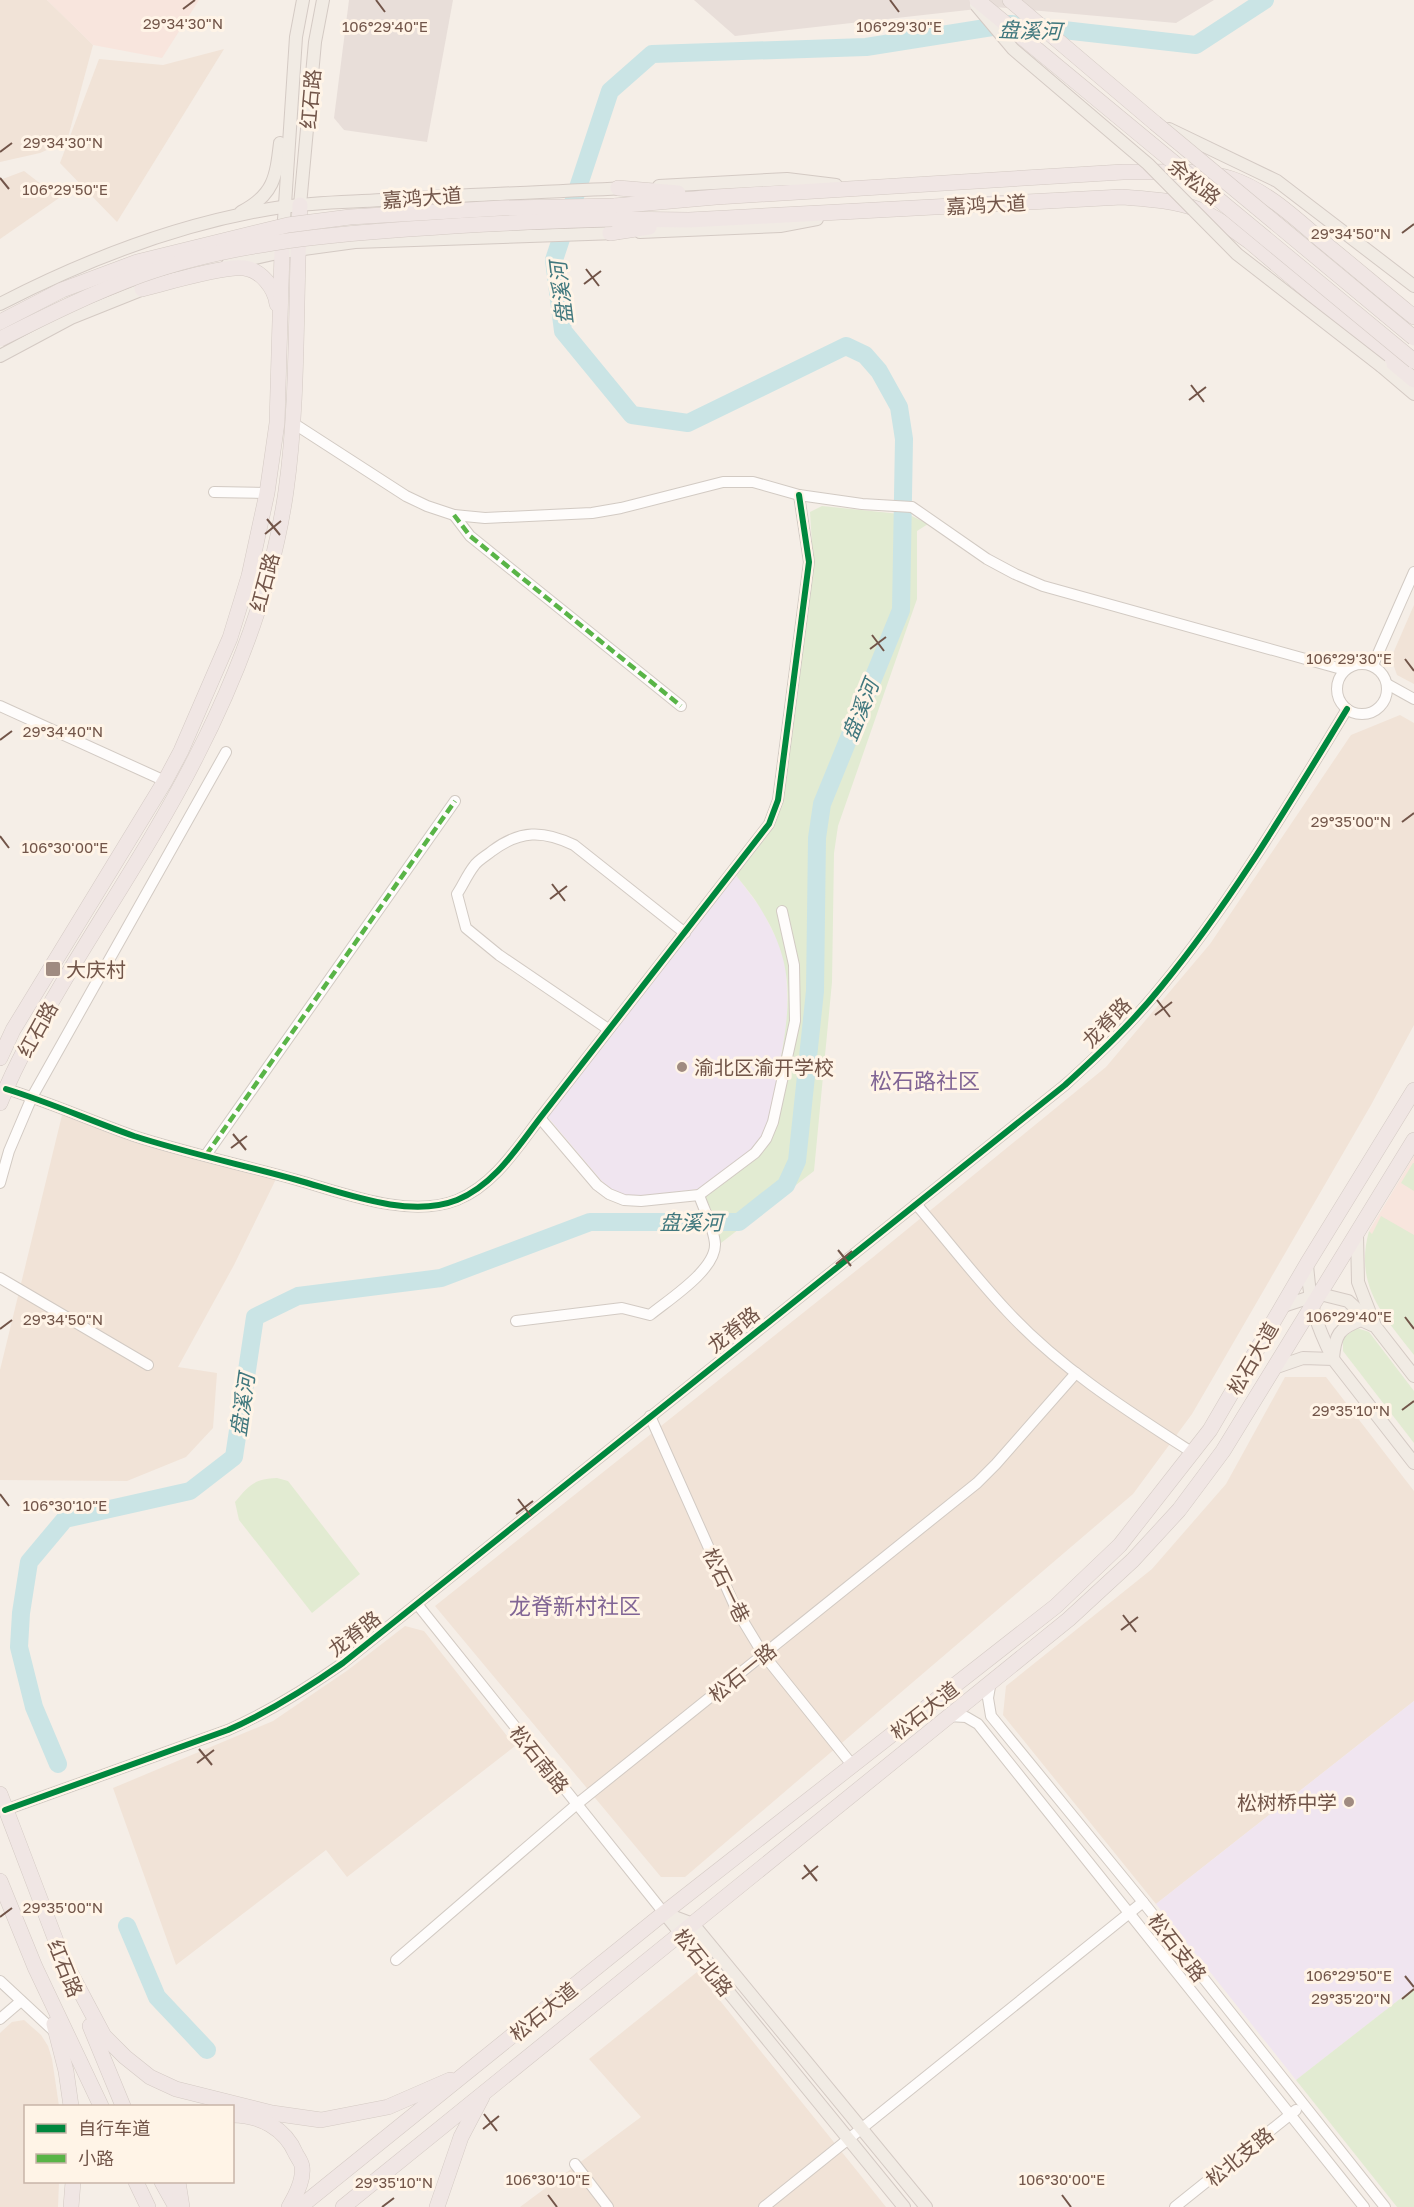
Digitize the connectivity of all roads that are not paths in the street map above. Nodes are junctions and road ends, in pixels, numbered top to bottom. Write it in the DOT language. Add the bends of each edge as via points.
graph roads {
  1 [pos="303,0"];
  2 [pos="323,0"];
  3 [pos="971,0"];
  4 [pos="977,0"];
  5 [pos="1010,0"];
  6 [pos="294,74"];
  7 [pos="1155,123"];
  8 [pos="861,187"];
  9 [pos="618,188"];
  10 [pos="716,197"];
  11 [pos="300,205"];
  12 [pos="283,207"];
  13 [pos="850,212"];
  14 [pos="233,216"];
  15 [pos="612,220"];
  16 [pos="207,223"];
  17 [pos="290,251"];
  18 [pos="218,266"];
  19 [pos="1414,286"];
  20 [pos="142,289"];
  21 [pos="0,304"];
  22 [pos="1414,317"];
  23 [pos="0,322"];
  24 [pos="280,324"];
  25 [pos="1414,338"];
  26 [pos="0,339"];
  27 [pos="0,356"];
  28 [pos="1414,361"];
  29 [pos="1414,380"];
  30 [pos="1414,394"];
  31 [pos="293,423"];
  32 [pos="214,492"];
  33 [pos="267,493"];
  34 [pos="799,495"];
  35 [pos="454,515"];
  36 [pos="1414,572"];
  37 [pos="1373,665"];
  38 [pos="1345,670"];
  39 [pos="1387,684"];
  40 [pos="1414,699"];
  41 [pos="0,706"];
  42 [pos="681,706"];
  43 [pos="1347,709"];
  44 [pos="226,752"];
  45 [pos="165,781"];
  46 [pos="455,801"];
  47 [pos="782,911"];
  48 [pos="685,933"];
  49 [pos="608,1029"];
  50 [pos="0,1058"];
  51 [pos="1414,1090"];
  52 [pos="3,1096"];
  53 [pos="32,1097"];
  54 [pos="540,1118"];
  55 [pos="1414,1140"];
  56 [pos="206,1155"];
  57 [pos="0,1183"];
  58 [pos="699,1195"];
  59 [pos="916,1203"];
  60 [pos="1357,1235"];
  61 [pos="1307,1264"];
  62 [pos="0,1278"];
  63 [pos="1313,1300"];
  64 [pos="1283,1306"];
  65 [pos="516,1321"];
  66 [pos="1376,1326"];
  67 [pos="1333,1359"];
  68 [pos="148,1365"];
  69 [pos="1274,1368"];
  70 [pos="1076,1373"];
  71 [pos="1414,1376"];
  72 [pos="650,1416"];
  73 [pos="1193,1453"];
  74 [pos="1414,1463"];
  75 [pos="417,1604"];
  76 [pos="764,1654"];
  77 [pos="992,1681"];
  78 [pos="947,1716"];
  79 [pos="853,1766"];
  80 [pos="0,1794"];
  81 [pos="577,1804"];
  82 [pos="5,1810"];
  83 [pos="0,1881"];
  84 [pos="1143,1902"];
  85 [pos="1130,1912"];
  86 [pos="664,1913"];
  87 [pos="687,1928"];
  88 [pos="61,1955"];
  89 [pos="396,1960"];
  90 [pos="35,1967"];
  91 [pos="0,1981"];
  92 [pos="21,2001"];
  93 [pos="0,2019"];
  94 [pos="57,2034"];
  95 [pos="469,2072"];
  96 [pos="485,2092"];
  97 [pos="1303,2104"];
  98 [pos="71,2105"];
  99 [pos="100,2105"];
  100 [pos="123,2105"];
  101 [pos="1290,2114"];
  102 [pos="234,2115"];
  103 [pos="863,2129"];
  104 [pos="850,2139"];
  105 [pos="575,2164"];
  106 [pos="73,2183"];
  107 [pos="137,2183"];
  108 [pos="163,2183"];
  109 [pos="178,2183"];
  110 [pos="72,2207"];
  111 [pos="148,2207"];
  112 [pos="176,2207"];
  113 [pos="182,2207"];
  114 [pos="289,2207"];
  115 [pos="300,2207"];
  116 [pos="343,2207"];
  117 [pos="437,2207"];
  118 [pos="608,2207"];
  119 [pos="764,2207"];
  120 [pos="904,2207"];
  121 [pos="926,2207"];
  122 [pos="1175,2207"];
  123 [pos="1364,2207"];
  124 [pos="1385,2207"];
  1 -- 6 [label="main road, 红石路"];
  2 -- 11 [label="main road, 红石路" via="315,42"];
  3 -- 30 [label="main road, bridge" via="1013,49 1148,164 1237,254"];
  4 -- 28 [label="highway, 余松路, bridge"];
  5 -- 7 [label="highway, 余松路"];
  6 -- 12 [label="main road, 红石路"];
  6 -- 14 [label="main road" via="282,121 274,181 264,197"];
  7 -- 19 [label="main road, bridge" via="1277,181"];
  7 -- 25 [label="highway, 余松路, bridge"];
  8 -- 9 [label="main road, 嘉鸿大道" via="787,179"];
  8 -- 10 [label="highway, 嘉鸿大道"];
  8 -- 22 [label="highway, 嘉鸿大道" via="1123,172 1183,172 1230,179 1253,188 1281,207"];
  9 -- 10 [label="highway"];
  9 -- 11 [label="main road, 嘉鸿大道"];
  10 -- 15 [label="highway, 嘉鸿大道"];
  11 -- 12 [label="main road, 嘉鸿大道"];
  11 -- 17 [label="highway, 红石路"];
  12 -- 14 [label="main road, 嘉鸿大道"];
  12 -- 17 [label="main road, 红石路"];
  13 -- 15 [label="highway, 嘉鸿大道"];
  13 -- 15 [label="main road, 嘉鸿大道" via="780,226"];
  13 -- 29 [label="highway, 嘉鸿大道" via="1122,197 1169,201 1197,209 1250,242"];
  14 -- 16 [label="main road, 嘉鸿大道"];
  15 -- 17 [label="main road, 嘉鸿大道" via="503,237 355,242"];
  15 -- 23 [label="highway, 嘉鸿大道, bridge" via="502,208 350,217 288,225 137,262 62,290"];
  15 -- 26 [label="highway, 嘉鸿大道, bridge" via="501,222 289,240 142,275"];
  16 -- 18 [label="main road" via="225,227 234,242 231,256"];
  16 -- 21 [label="main road, 嘉鸿大道" via="128,246"];
  17 -- 18 [label="main road, 嘉鸿大道"];
  17 -- 24 [label="highway, 红石路"];
  17 -- 31 [label="highway, 红石路"];
  18 -- 20 [label="main road, 嘉鸿大道"];
  20 -- 24 [label="highway" via="244,268 255,272 271,287"];
  20 -- 27 [label="main road, 嘉鸿大道" via="71,318"];
  24 -- 33 [label="highway, 红石路" via="277,423"];
  31 -- 35 [label="street" via="406,496"];
  31 -- 52 [label="highway, 红石路" via="286,493 267,580 220,706 196,758 32,1034"];
  32 -- 33 [label="street"];
  33 -- 45 [label="highway, 红石路" via="249,576 230,638"];
  34 -- 35 [label="street" via="737,481 592,513 485,518"];
  34 -- 38 [label="street" via="912,507 987,559 1043,586"];
  34 -- 48 [label="street" via="809,562 778,800 769,824"];
  35 -- 42 [label="street" via="470,536"];
  36 -- 37 [label="street"];
  37 -- 38 [label="street" via="1358,664"];
  37 -- 39 [label="street"];
  38 -- 43 [label="street" via="1337,690"];
  39 -- 40 [label="street"];
  39 -- 43 [label="street" via="1379,707 1364,714"];
  41 -- 45 [label="street"];
  43 -- 59 [label="street, 龙脊路" via="1249,865 1161,987 1112,1042 1065,1085"];
  44 -- 53 [label="street"];
  45 -- 50 [label="highway, 红石路" via="13,1030"];
  46 -- 56 [label="street"];
  47 -- 58 [label="street" via="794,965 795,1021 773,1122 755,1153"];
  48 -- 49 [label="street"];
  48 -- 49 [label="street" via="574,845 556,837 524,835 502,843 475,865 457,894 466,928"];
  49 -- 54 [label="street"];
  51 -- 61 [label="highway, 松石大道"];
  52 -- 53 [label="street"];
  53 -- 56 [label="street" via="134,1136"];
  53 -- 57 [label="street"];
  54 -- 56 [label="street" via="502,1167 479,1187 456,1200 430,1206 386,1204"];
  54 -- 58 [label="street" via="609,1194 641,1201"];
  55 -- 60 [label="highway, 松石大道"];
  58 -- 65 [label="street" via="715,1247 705,1270 650,1315 622,1308"];
  59 -- 70 [label="street" via="1008,1313"];
  59 -- 72 [label="street, 龙脊路"];
  60 -- 63 [label="highway, 松石大道"];
  60 -- 66 [label="main road" via="1358,1282"];
  61 -- 63 [label="main road"];
  61 -- 64 [label="highway, 松石大道"];
  62 -- 68 [label="street"];
  63 -- 64 [label="main road"];
  63 -- 66 [label="main road" via="1348,1301"];
  63 -- 67 [label="main road" via="1319,1330"];
  63 -- 69 [label="highway, 松石大道"];
  64 -- 73 [label="highway, 松石大道"];
  66 -- 67 [label="main road" via="1361,1320 1344,1326 1335,1341"];
  66 -- 71 [label="main road"];
  67 -- 69 [label="main road" via="1303,1358"];
  67 -- 74 [label="main road"];
  69 -- 77 [label="highway, 松石大道" via="1179,1510 1077,1612"];
  70 -- 73 [label="street"];
  70 -- 76 [label="street, 松石一路" via="977,1483"];
  72 -- 75 [label="street, 龙脊路"];
  72 -- 76 [label="street, 松石一巷" via="737,1611"];
  73 -- 79 [label="highway, 松石大道" via="1120,1545 1056,1606"];
  75 -- 81 [label="street, 松石南路"];
  75 -- 82 [label="street, 龙脊路" via="313,1685 258,1717"];
  76 -- 79 [label="street, 松石一巷"];
  76 -- 81 [label="street, 松石一路"];
  77 -- 78 [label="highway, 松石大道"];
  77 -- 84 [label="street, 松石支路" via="988,1698 991,1716"];
  78 -- 85 [label="street, 松石支路" via="966,1717 978,1724"];
  78 -- 87 [label="highway, 松石大道"];
  79 -- 86 [label="highway, 松石大道"];
  80 -- 82 [label="highway, 红石路"];
  81 -- 86 [label="street, 松石南路"];
  81 -- 89 [label="street, 松石一路"];
  82 -- 88 [label="highway, 红石路"];
  83 -- 90 [label="highway, 红石路"];
  84 -- 85 [label="street"];
  84 -- 97 [label="street, 松石支路"];
  85 -- 101 [label="street, 松石支路"];
  85 -- 103 [label="street"];
  86 -- 87 [label="main road, 松石北路"];
  86 -- 95 [label="highway, 松石大道"];
  87 -- 96 [label="highway, 松石大道"];
  87 -- 103 [label="main road, 松石北路"];
  87 -- 104 [label="main road, 松石北路"];
  88 -- 95 [label="highway" via="104,2036 150,2077 176,2090 272,2113 321,2120 387,2107"];
  88 -- 100 [label="highway, 红石路"];
  90 -- 94 [label="highway"];
  90 -- 99 [label="highway, 红石路"];
  91 -- 92 [label="street"];
  92 -- 93 [label="street"];
  92 -- 94 [label="street"];
  94 -- 98 [label="highway"];
  95 -- 115 [label="highway, 松石大道"];
  96 -- 116 [label="highway, 松石大道"];
  96 -- 117 [label="highway" via="461,2137"];
  97 -- 101 [label="street, 松北支路"];
  97 -- 124 [label="street, 松石支路"];
  101 -- 122 [label="street, 松北支路"];
  101 -- 123 [label="street, 松石支路"];
  102 -- 114 [label="highway" via="265,2121 281,2131 294,2149 302,2167 298,2190"];
  103 -- 104 [label="street"];
  103 -- 121 [label="main road, 松石北路"];
  104 -- 119 [label="street"];
  104 -- 120 [label="main road, 松石北路"];
  105 -- 118 [label="street"];
  106 -- 110 [label="highway"];
  107 -- 111 [label="highway"];
  108 -- 112 [label="highway"];
  109 -- 113 [label="highway"];
}
